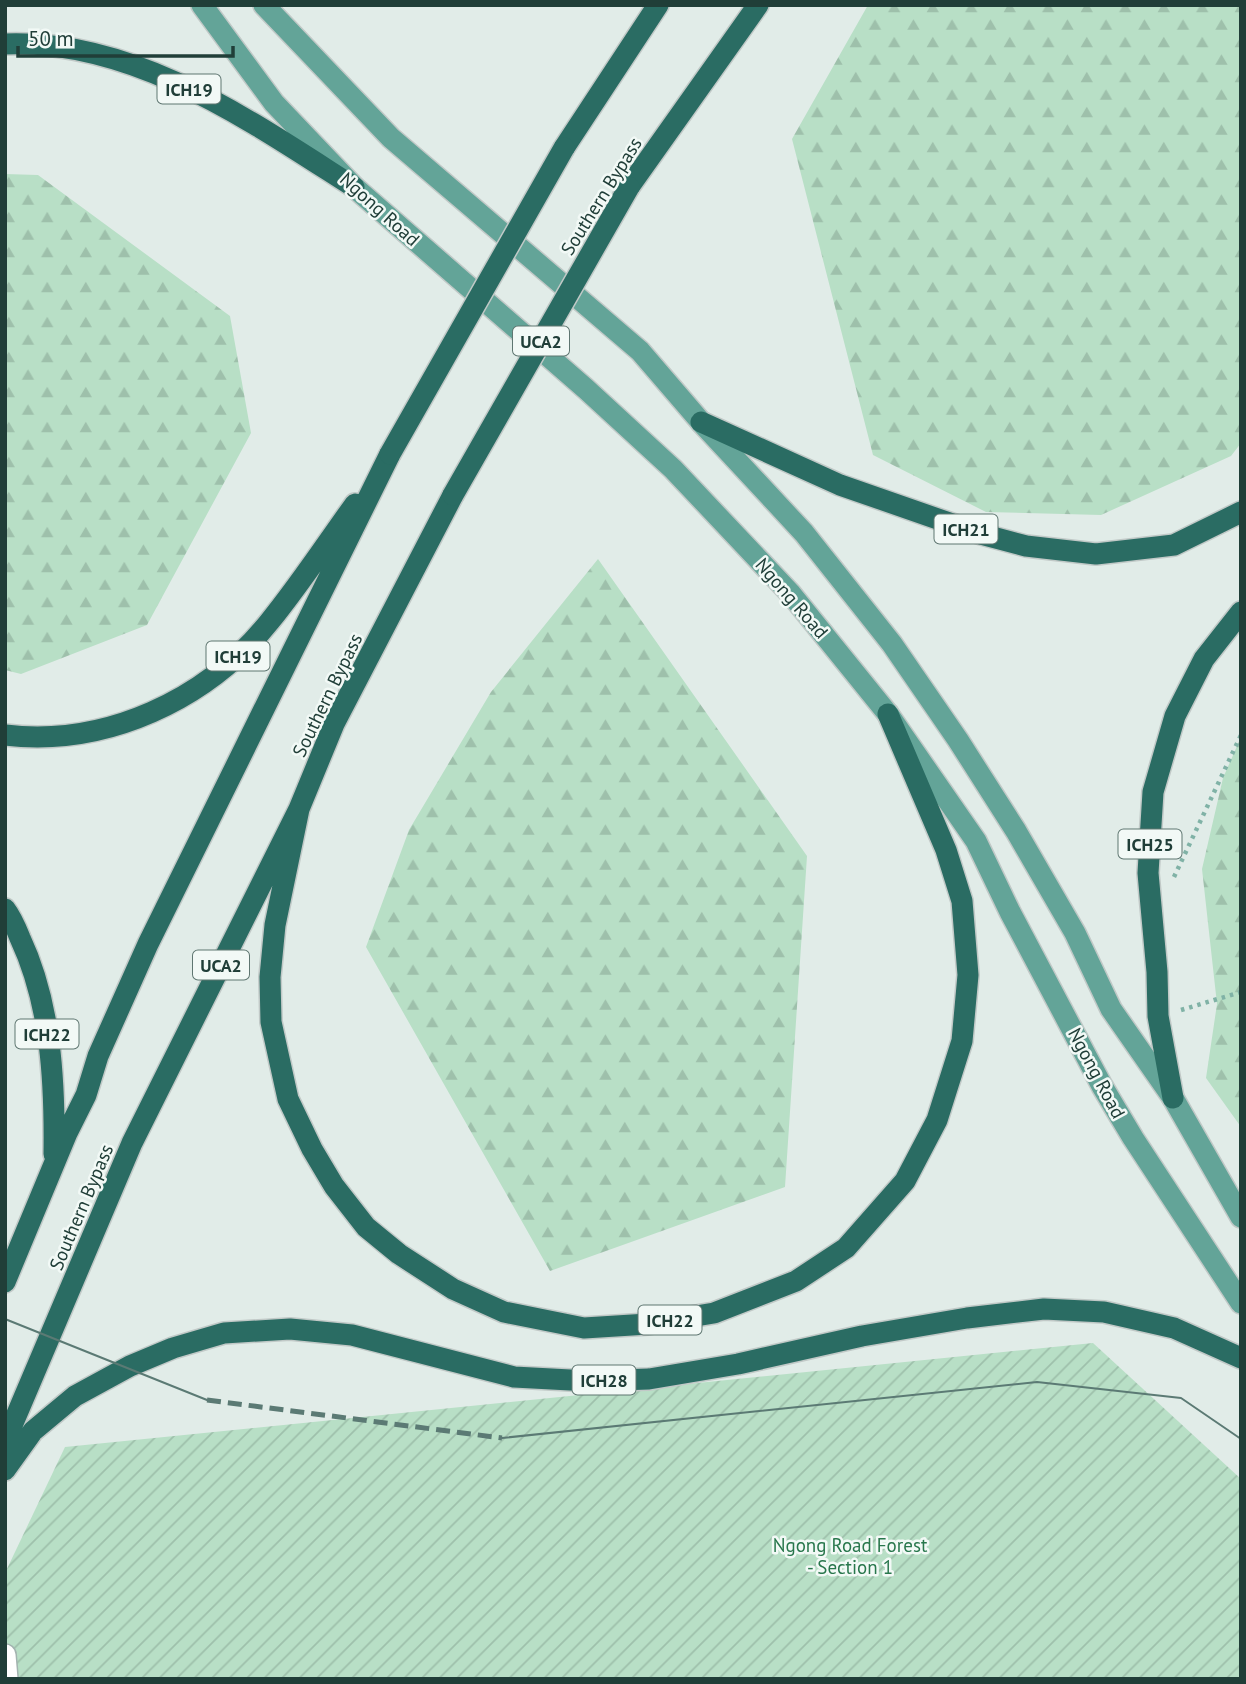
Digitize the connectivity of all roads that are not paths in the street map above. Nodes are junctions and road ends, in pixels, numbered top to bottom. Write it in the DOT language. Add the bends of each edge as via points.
graph roads {
  1 [pos="202,5"];
  2 [pos="264,5"];
  3 [pos="658,5"];
  4 [pos="758,5"];
  5 [pos="5,44"];
  6 [pos="354,187"];
  7 [pos="701,422"];
  8 [pos="390,454"];
  9 [pos="1241,512"];
  10 [pos="1241,612"];
  11 [pos="888,714"];
  12 [pos="5,736"];
  13 [pos="299,809"];
  14 [pos="5,909"];
  15 [pos="1173,1098"];
  16 [pos="54,1166"];
  17 [pos="1241,1217"];
  18 [pos="5,1282"];
  19 [pos="1241,1303"];
  20 [pos="1241,1358"];
  21 [pos="5,1441"];
  22 [pos="5,1470"];
  23 [pos="5,1655"];
  24 [pos="7,1679"];
  1 -- 6 [label="main road, Ngong Road" via="274,103"];
  2 -- 7 [label="main road" via="391,138 640,351"];
  3 -- 8 [label="highway, bridge" via="564,148"];
  4 -- 13 [label="highway, Southern Bypass / UCA2, bridge" via="629,187 453,495 334,724"];
  5 -- 6 [label="highway, ICH19" via="40,43 160,75 225,106"];
  6 -- 11 [label="main road, Ngong Road" via="673,468 791,594"];
  7 -- 9 [label="highway, ICH21" via="840,485 1026,546 1096,554 1174,545"];
  7 -- 15 [label="main road" via="804,533 892,644 1017,831 1075,933 1111,1009"];
  8 -- 12 [label="highway, ICH19" via="269,622 204,684 172,704 117,726 65,736"];
  8 -- 16 [label="highway" via="143,955"];
  10 -- 15 [label="highway, ICH25" via="1204,659 1175,716 1153,792 1148,873 1158,1016"];
  11 -- 13 [label="highway, ICH22" via="946,850 962,901 968,975 962,1041 937,1120 905,1181 846,1248 796,1281 714,1313 648,1324 584,1328 504,1312 453,1289 399,1254 366,1227 334,1186 288,1099 271,1022 275,925"];
  11 -- 19 [label="main road, Ngong Road" via="976,841 1102,1086"];
  13 -- 21 [label="highway, Southern Bypass / UCA2" via="132,1143"];
  14 -- 16 [label="highway, ICH22" via="27,952 40,996 55,1095"];
  15 -- 17 [label="main road"];
  16 -- 18 [label="highway"];
  20 -- 22 [label="highway, ICH28" via="1174,1328 1104,1312 1044,1309 862,1336 649,1379 589,1381 514,1377 352,1335 290,1328 224,1333 130,1366 75,1396 33,1431"];
  23 -- 24 [label="street"];
}
